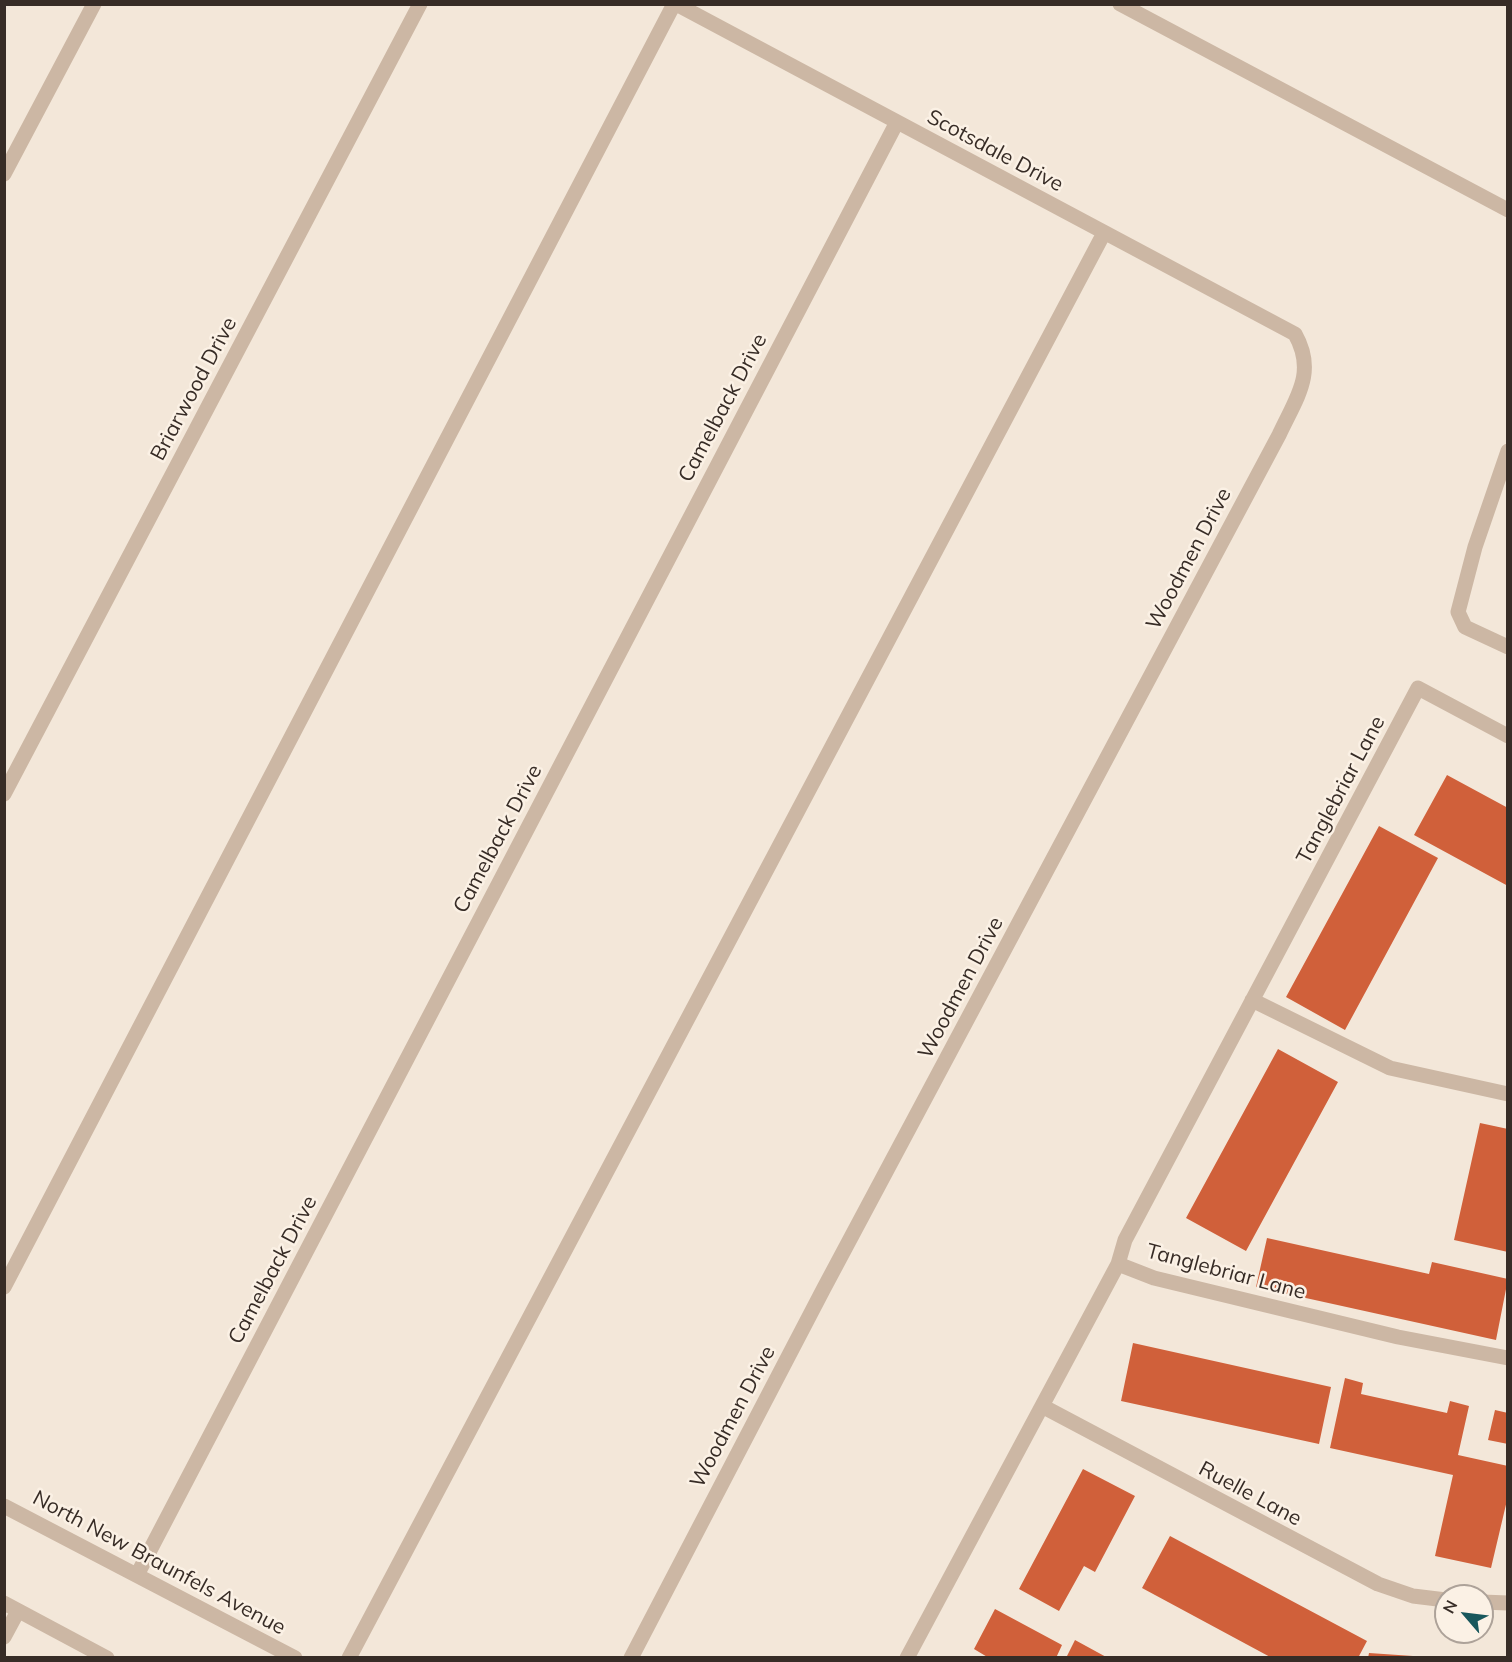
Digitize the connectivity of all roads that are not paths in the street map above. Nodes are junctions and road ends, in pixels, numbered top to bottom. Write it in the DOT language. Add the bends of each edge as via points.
graph roads {
  1 [pos="94,4"];
  2 [pos="420,4"];
  3 [pos="675,4"];
  4 [pos="1119,4"];
  5 [pos="897,122"];
  6 [pos="4,174"];
  7 [pos="1508,210"];
  8 [pos="1104,233"];
  9 [pos="1294,334"];
  10 [pos="1508,451"];
  11 [pos="1508,647"];
  12 [pos="1508,736"];
  13 [pos="4,794"];
  14 [pos="1252,1000"];
  15 [pos="1508,1094"];
  16 [pos="1118,1264"];
  17 [pos="4,1287"];
  18 [pos="1508,1359"];
  19 [pos="1042,1406"];
  20 [pos="4,1506"];
  21 [pos="137,1575"];
  22 [pos="1434,1599"];
  23 [pos="11,1607"];
  24 [pos="4,1637"];
  25 [pos="107,1658"];
  26 [pos="295,1658"];
  27 [pos="349,1658"];
  28 [pos="631,1658"];
  29 [pos="906,1658"];
  1 -- 6 [label="street"];
  2 -- 13 [label="street, Briarwood Drive"];
  3 -- 5 [label="street, Scotsdale Drive"];
  3 -- 17 [label="street"];
  4 -- 7 [label="street"];
  5 -- 8 [label="street, Scotsdale Drive"];
  5 -- 21 [label="street, Camelback Drive"];
  8 -- 9 [label="street, Scotsdale Drive"];
  8 -- 27 [label="street"];
  9 -- 28 [label="street, Woodmen Drive" via="1306,361 1300,389 1279,435"];
  10 -- 11 [label="street" via="1475,547 1458,612 1465,627"];
  12 -- 14 [label="street, Tanglebriar Lane" via="1418,688"];
  14 -- 15 [label="street" via="1390,1068"];
  14 -- 16 [label="street, Tanglebriar Lane" via="1125,1240"];
  16 -- 18 [label="street, Tanglebriar Lane" via="1154,1278"];
  16 -- 19 [label="street"];
  19 -- 22 [label="street, Ruelle Lane" via="1378,1584"];
  19 -- 29 [label="street"];
  20 -- 21 [label="street, North New Braunfels Avenue"];
  21 -- 26 [label="street, North New Braunfels Avenue"];
  23 -- 24 [label="street"];
  23 -- 25 [label="street"];
}
